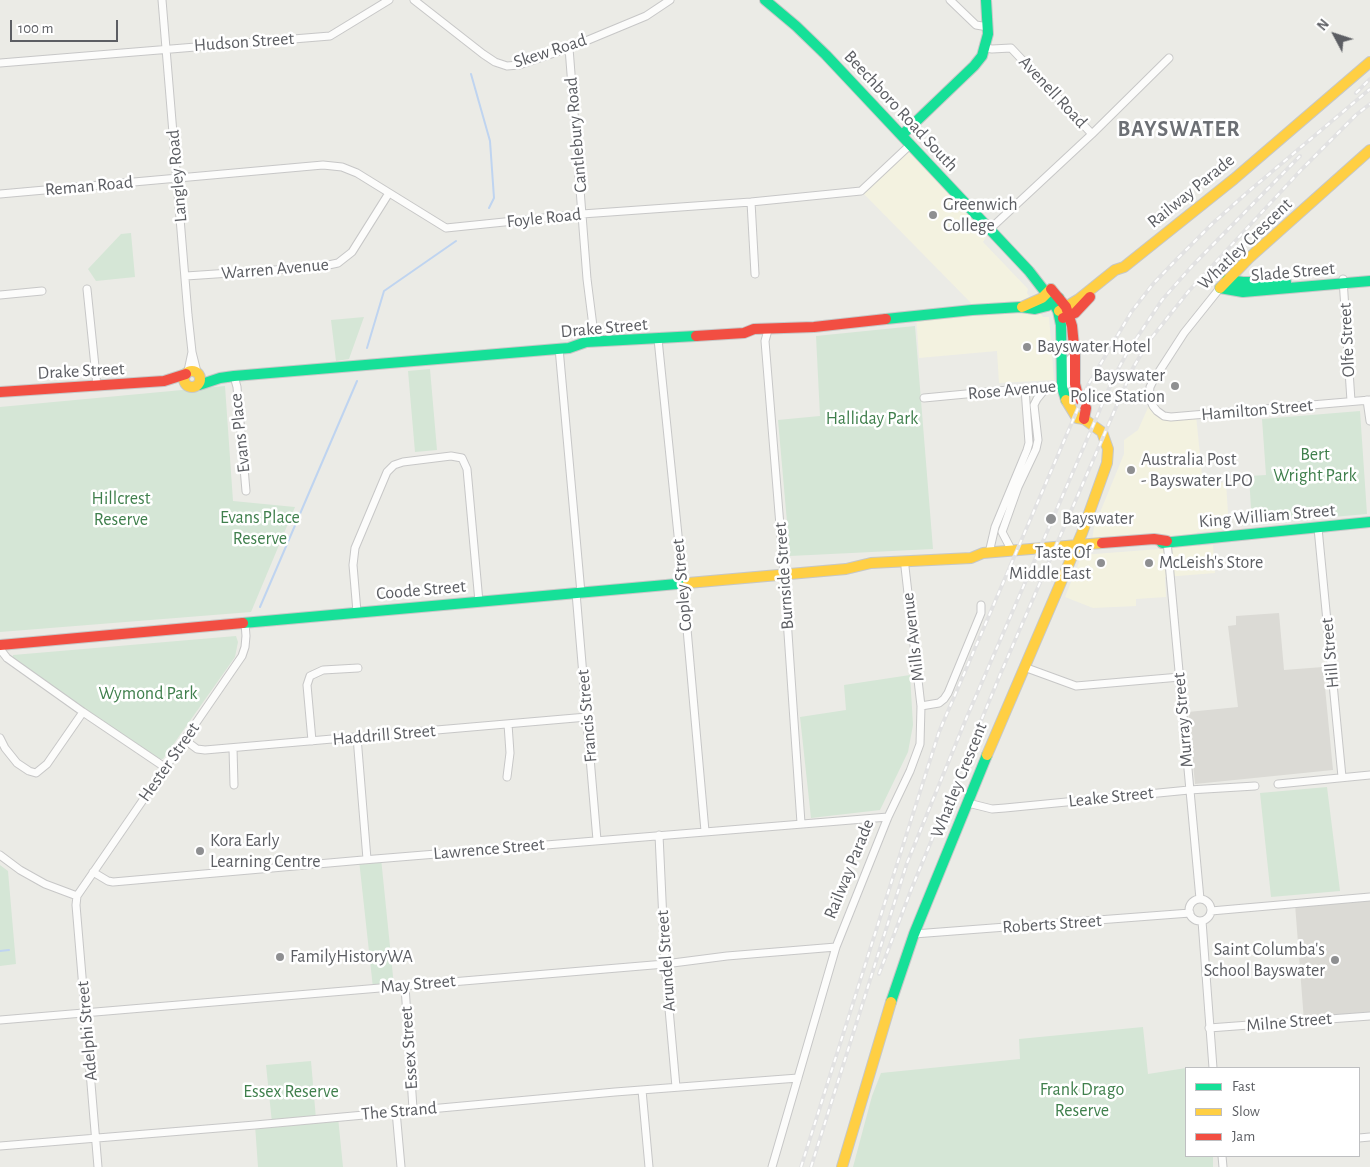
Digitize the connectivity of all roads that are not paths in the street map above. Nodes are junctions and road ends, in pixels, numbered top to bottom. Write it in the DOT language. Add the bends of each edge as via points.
graph roads {
  1 [pos="162,0"];
  2 [pos="389,0"];
  3 [pos="414,0"];
  4 [pos="670,0"];
  5 [pos="765,0"];
  6 [pos="950,0"];
  7 [pos="986,0"];
  8 [pos="988,27"];
  9 [pos="166,48"];
  10 [pos="569,48"];
  11 [pos="986,48"];
  12 [pos="1169,58"];
  13 [pos="1370,62"];
  14 [pos="0,63"];
  15 [pos="1092,134"];
  16 [pos="902,135"];
  17 [pos="910,145"];
  18 [pos="1370,150"];
  19 [pos="177,178"];
  20 [pos="389,193"];
  21 [pos="0,194"];
  22 [pos="751,202"];
  23 [pos="582,214"];
  24 [pos="990,229"];
  25 [pos="756,274"];
  26 [pos="186,276"];
  27 [pos="1370,276"];
  28 [pos="1344,281"];
  29 [pos="1370,281"];
  30 [pos="1223,284"];
  31 [pos="87,289"];
  32 [pos="42,291"];
  33 [pos="1049,291"];
  34 [pos="0,294"];
  35 [pos="1021,307"];
  36 [pos="1061,309"];
  37 [pos="768,330"];
  38 [pos="658,339"];
  39 [pos="595,342"];
  40 [pos="559,348"];
  41 [pos="1075,354"];
  42 [pos="193,373"];
  43 [pos="234,376"];
  44 [pos="220,378"];
  45 [pos="164,381"];
  46 [pos="199,385"];
  47 [pos="96,386"];
  48 [pos="188,386"];
  49 [pos="1062,387"];
  50 [pos="1046,388"];
  51 [pos="1025,389"];
  52 [pos="0,392"];
  53 [pos="924,398"];
  54 [pos="1369,400"];
  55 [pos="1151,401"];
  56 [pos="1351,402"];
  57 [pos="1084,419"];
  58 [pos="1370,421"];
  59 [pos="246,491"];
  60 [pos="1370,522"];
  61 [pos="1318,528"];
  62 [pos="1168,541"];
  63 [pos="1075,549"];
  64 [pos="1093,550"];
  65 [pos="1012,551"];
  66 [pos="989,553"];
  67 [pos="971,558"];
  68 [pos="933,561"];
  69 [pos="905,568"];
  70 [pos="846,569"];
  71 [pos="784,575"];
  72 [pos="683,584"];
  73 [pos="579,593"];
  74 [pos="479,602"];
  75 [pos="981,605"];
  76 [pos="357,612"];
  77 [pos="245,623"];
  78 [pos="0,645"];
  79 [pos="0,648"];
  80 [pos="1024,666"];
  81 [pos="358,668"];
  82 [pos="1180,677"];
  83 [pos="921,706"];
  84 [pos="83,712"];
  85 [pos="587,717"];
  86 [pos="508,724"];
  87 [pos="357,737"];
  88 [pos="0,738"];
  89 [pos="185,740"];
  90 [pos="312,741"];
  91 [pos="233,748"];
  92 [pos="166,768"];
  93 [pos="1370,775"];
  94 [pos="507,777"];
  95 [pos="1342,777"];
  96 [pos="1278,784"];
  97 [pos="234,785"];
  98 [pos="1255,786"];
  99 [pos="1189,790"];
  100 [pos="968,803"];
  101 [pos="888,816"];
  102 [pos="801,823"];
  103 [pos="705,831"];
  104 [pos="659,835"];
  105 [pos="597,840"];
  106 [pos="0,855"];
  107 [pos="367,860"];
  108 [pos="93,872"];
  109 [pos="77,896"];
  110 [pos="1370,898"];
  111 [pos="1200,900"];
  112 [pos="1211,911"];
  113 [pos="1190,913"];
  114 [pos="1202,921"];
  115 [pos="914,934"];
  116 [pos="836,947"];
  117 [pos="665,964"];
  118 [pos="405,986"];
  119 [pos="85,1012"];
  120 [pos="1370,1016"];
  121 [pos="0,1020"];
  122 [pos="1209,1028"];
  123 [pos="1213,1067"];
  124 [pos="798,1078"];
  125 [pos="676,1087"];
  126 [pos="642,1090"];
  127 [pos="413,1110"];
  128 [pos="396,1111"];
  129 [pos="96,1138"];
  130 [pos="0,1146"];
  131 [pos="98,1167"];
  132 [pos="400,1167"];
  133 [pos="649,1167"];
  134 [pos="772,1167"];
  135 [pos="842,1167"];
  1 -- 9 [label="street, Langley Road"];
  2 -- 9 [label="street, Hudson Street" via="330,36"];
  3 -- 10 [label="street, Skew Road" via="483,54 507,66"];
  4 -- 10 [label="street, Skew Road" via="646,16"];
  5 -- 16 [label="main road, Beechboro Road South" via="826,55"];
  6 -- 8 [label="street" via="976,25"];
  7 -- 8 [label="main road"];
  8 -- 11 [label="main road"];
  9 -- 14 [label="street, Hudson Street"];
  9 -- 19 [label="street, Langley Road"];
  10 -- 23 [label="street, Cantlebury Road"];
  11 -- 15 [label="street, Avenell Road" via="1011,48"];
  11 -- 16 [label="main road" via="974,66"];
  12 -- 15 [label="street"];
  13 -- 36 [label="main road, Railway Parade" via="1124,267 1075,313"];
  15 -- 24 [label="street"];
  16 -- 17 [label="main road, Beechboro Road South"];
  17 -- 22 [label="street, Foyle Road" via="861,191"];
  17 -- 24 [label="main road, Beechboro Road South"];
  18 -- 30 [label="main road, Whatley Crescent"];
  19 -- 20 [label="street, Foyle Road" via="323,165 357,173"];
  19 -- 21 [label="street, Reman Road"];
  19 -- 26 [label="street, Langley Road"];
  20 -- 23 [label="street, Foyle Road" via="446,228"];
  20 -- 26 [label="street, Warren Avenue" via="352,252 338,263"];
  22 -- 23 [label="street, Foyle Road"];
  22 -- 25 [label="street"];
  23 -- 39 [label="street, Cantlebury Road"];
  24 -- 33 [label="main road, Beechboro Road South"];
  26 -- 42 [label="street, Langley Road"];
  27 -- 28 [label="main road, Slade Street"];
  28 -- 29 [label="main road, Slade Street"];
  28 -- 30 [label="main road, Slade Street"];
  28 -- 56 [label="street, Olfe Street"];
  30 -- 55 [label="street, Whatley Crescent" via="1153,381 1149,392"];
  31 -- 47 [label="street"];
  32 -- 34 [label="street"];
  33 -- 35 [label="main road, Drake Street" via="1035,302"];
  33 -- 36 [label="main road, Beechboro Road South"];
  35 -- 36 [label="main road, Drake Street"];
  35 -- 37 [label="main road, Drake Street"];
  36 -- 41 [label="main road"];
  36 -- 49 [label="main road"];
  37 -- 38 [label="main road, Drake Street"];
  37 -- 71 [label="street, Burnside Street" via="765,341"];
  38 -- 39 [label="main road, Drake Street"];
  38 -- 72 [label="street, Copley Street"];
  39 -- 40 [label="main road, Drake Street"];
  40 -- 43 [label="main road, Drake Street"];
  40 -- 73 [label="street, Francis Street"];
  41 -- 49 [label="street, Rose Avenue" via="1070,359 1070,379"];
  41 -- 57 [label="main road" via="1075,384 1086,408"];
  42 -- 44 [label="main road, Drake Street"];
  42 -- 45 [label="main road, Drake Street"];
  42 -- 46 [label="main road" via="201,379"];
  42 -- 48 [label="main road" via="184,382"];
  43 -- 44 [label="main road, Drake Street"];
  43 -- 59 [label="street, Evans Place"];
  44 -- 46 [label="main road, Drake Street"];
  45 -- 47 [label="main road, Drake Street"];
  45 -- 48 [label="main road, Drake Street"];
  46 -- 48 [label="main road, Drake Street"];
  47 -- 52 [label="main road, Drake Street"];
  49 -- 50 [label="street, Rose Avenue"];
  49 -- 57 [label="main road, Whatley Crescent" via="1069,409 1077,418"];
  50 -- 51 [label="street, Rose Avenue"];
  50 -- 65 [label="street" via="1034,405 1036,449 1002,532"];
  51 -- 53 [label="street, Rose Avenue"];
  51 -- 66 [label="street" via="1029,443 995,527"];
  54 -- 56 [label="street, Hamilton Street"];
  54 -- 58 [label="street, Olfe Street"];
  55 -- 56 [label="street, Hamilton Street" via="1157,411 1171,417"];
  57 -- 63 [label="main road, Whatley Crescent" via="1102,432 1108,456"];
  60 -- 61 [label="main road, King William Street"];
  61 -- 62 [label="main road, King William Street"];
  61 -- 95 [label="street, Hill Street"];
  62 -- 63 [label="main road, King William Street" via="1154,539"];
  62 -- 64 [label="main road, King William Street"];
  62 -- 82 [label="street, Murray Street"];
  63 -- 64 [label="main road, Coode Street"];
  63 -- 65 [label="main road, Coode Street"];
  63 -- 67 [label="main road, Coode Street" via="978,560"];
  63 -- 80 [label="main road, Whatley Crescent"];
  65 -- 66 [label="main road, Coode Street"];
  66 -- 67 [label="main road, Coode Street"];
  67 -- 68 [label="main road, Coode Street"];
  68 -- 69 [label="main road, Coode Street"];
  68 -- 70 [label="main road, Coode Street" via="859,565"];
  69 -- 70 [label="main road, Coode Street"];
  69 -- 83 [label="street, Mills Avenue"];
  70 -- 71 [label="main road, Coode Street"];
  71 -- 72 [label="main road, Coode Street"];
  71 -- 102 [label="street, Burnside Street"];
  72 -- 73 [label="main road, Coode Street"];
  72 -- 103 [label="street, Copley Street"];
  73 -- 74 [label="main road, Coode Street"];
  73 -- 85 [label="street, Francis Street"];
  74 -- 76 [label="main road, Coode Street"];
  74 -- 76 [label="street" via="467,469 462,458 451,456 403,462 387,472 355,548 353,565"];
  75 -- 83 [label="street" via="981,613 944,699"];
  76 -- 77 [label="main road, Coode Street"];
  77 -- 78 [label="main road, Coode Street"];
  77 -- 89 [label="street, Hester Street" via="246,642 242,656"];
  79 -- 84 [label="street" via="6,658"];
  80 -- 82 [label="street" via="1076,686"];
  80 -- 100 [label="main road, Whatley Crescent"];
  81 -- 90 [label="street" via="323,670 310,676 307,685"];
  82 -- 99 [label="street, Murray Street"];
  83 -- 101 [label="street, Railway Parade" via="920,744"];
  84 -- 88 [label="street" via="47,764 36,772 17,763"];
  84 -- 92 [label="street"];
  85 -- 86 [label="street, Haddrill Street"];
  85 -- 105 [label="street, Francis Street"];
  86 -- 87 [label="street, Haddrill Street"];
  86 -- 94 [label="street" via="510,753"];
  87 -- 90 [label="street, Haddrill Street"];
  87 -- 107 [label="street"];
  89 -- 91 [label="street, Haddrill Street" via="200,750"];
  89 -- 92 [label="street, Hester Street"];
  90 -- 91 [label="street, Haddrill Street"];
  91 -- 97 [label="street"];
  92 -- 108 [label="street, Hester Street"];
  93 -- 95 [label="street"];
  95 -- 96 [label="street"];
  98 -- 99 [label="street, Leake Street"];
  99 -- 100 [label="street, Leake Street" via="992,809"];
  99 -- 111 [label="street, Murray Street"];
  100 -- 115 [label="main road, Whatley Crescent"];
  101 -- 102 [label="street, Lawrence Street"];
  101 -- 116 [label="street, Railway Parade"];
  102 -- 103 [label="street, Lawrence Street"];
  103 -- 104 [label="street, Lawrence Street"];
  104 -- 105 [label="street, Lawrence Street"];
  104 -- 117 [label="street, Arundel Street"];
  105 -- 107 [label="street, Lawrence Street"];
  106 -- 109 [label="street" via="45,884"];
  107 -- 108 [label="street, Lawrence Street" via="114,882 108,882"];
  108 -- 109 [label="street, Hester Street"];
  109 -- 119 [label="street, Adelphi Street"];
  110 -- 112 [label="street"];
  111 -- 112 [label="street" via="1207,902"];
  111 -- 113 [label="street" via="1190,906"];
  112 -- 114 [label="street"];
  113 -- 114 [label="street" via="1194,920"];
  113 -- 115 [label="street, Roberts Street"];
  114 -- 122 [label="street"];
  115 -- 135 [label="main road, Whatley Crescent"];
  116 -- 117 [label="street, May Street"];
  116 -- 124 [label="street, Railway Parade"];
  117 -- 118 [label="street, May Street"];
  117 -- 125 [label="street, Arundel Street"];
  118 -- 119 [label="street, May Street"];
  118 -- 127 [label="street, Essex Street"];
  119 -- 121 [label="street, May Street"];
  119 -- 129 [label="street, Adelphi Street"];
  120 -- 122 [label="street, Milne Street"];
  122 -- 123 [label="street"];
  124 -- 125 [label="street, The Strand"];
  124 -- 134 [label="street, Railway Parade"];
  125 -- 126 [label="street, The Strand"];
  126 -- 127 [label="street, The Strand"];
  126 -- 133 [label="street"];
  127 -- 128 [label="street, The Strand"];
  128 -- 129 [label="street, The Strand"];
  128 -- 132 [label="street, Essex Street"];
  129 -- 130 [label="street, The Strand"];
  129 -- 131 [label="street, Adelphi Street"];
}
